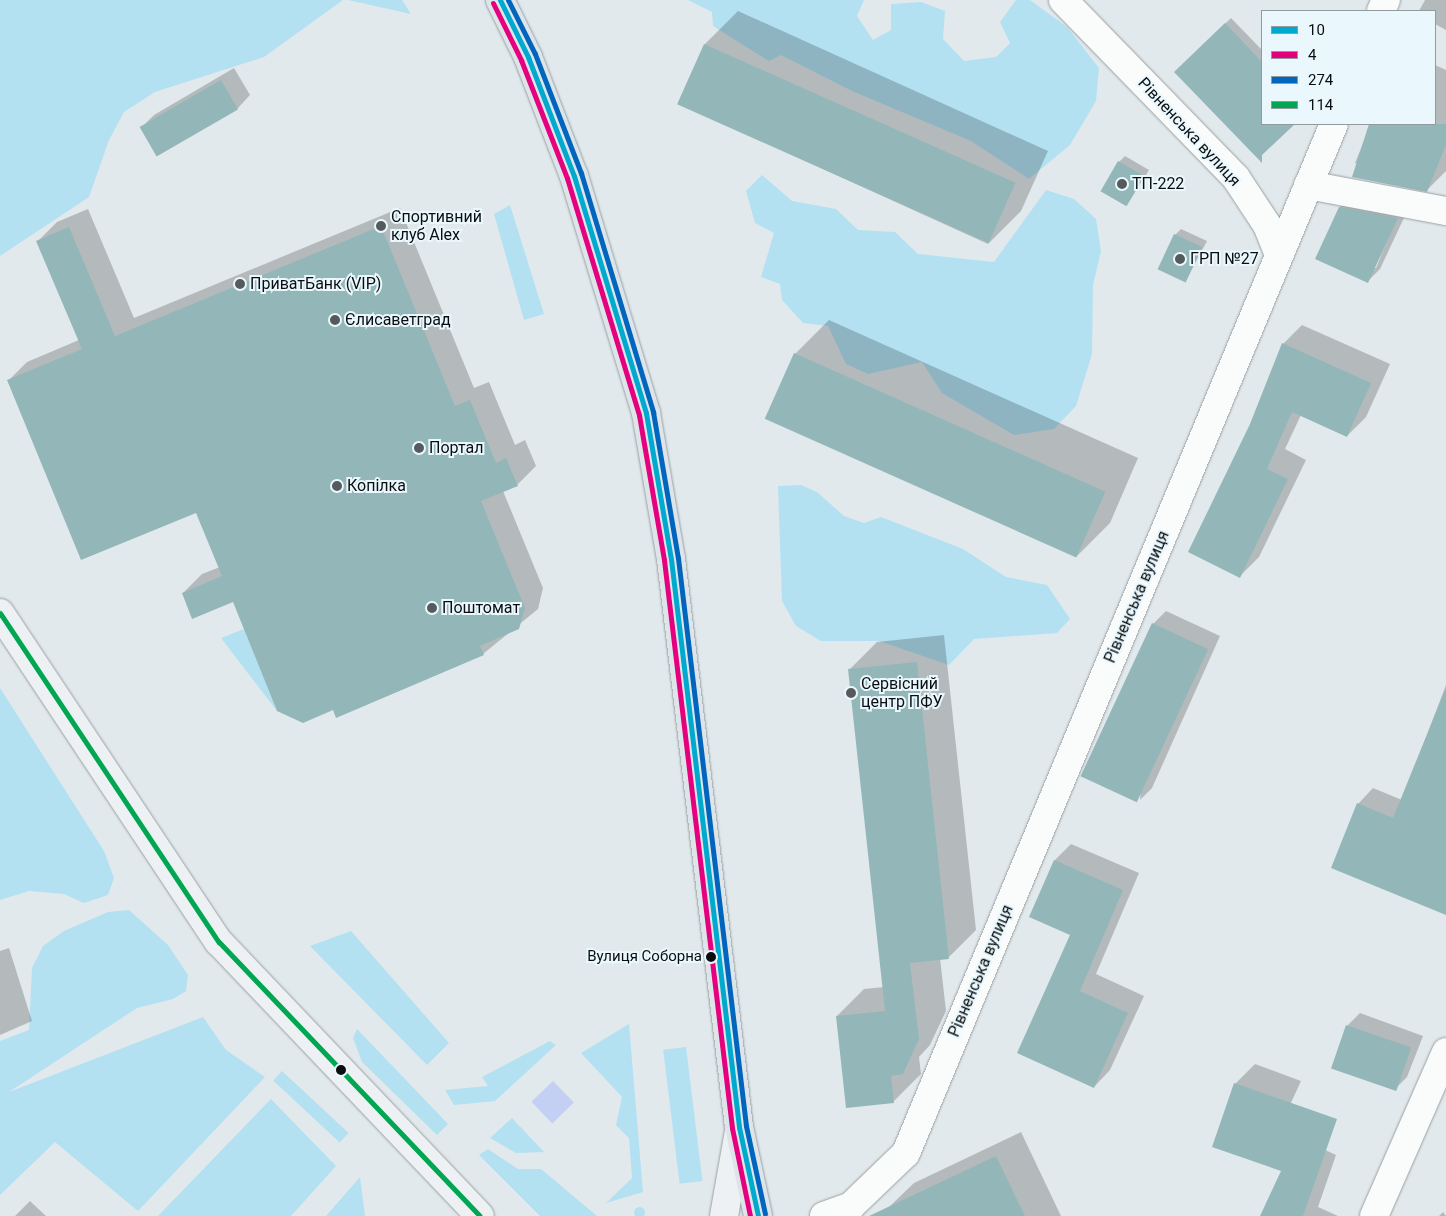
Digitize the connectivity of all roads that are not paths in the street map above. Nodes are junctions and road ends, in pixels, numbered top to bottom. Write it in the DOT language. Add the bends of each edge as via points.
graph roads {
  1 [pos="500,0"];
  2 [pos="1063,0"];
  3 [pos="1334,125"];
  4 [pos="1308,185"];
  5 [pos="1446,211"];
  6 [pos="1279,255"];
  7 [pos="0,613"];
  8 [pos="1446,1052"];
  9 [pos="739,1127"];
  10 [pos="480,1216"];
  11 [pos="724,1216"];
  12 [pos="758,1216"];
  13 [pos="824,1216"];
  14 [pos="1374,1216"];
  1 -- 9 [label="main road" via="528,57 574,176 646,412 671,559"];
  2 -- 6 [label="street, Рівненська вулиця" via="1236,178 1267,225"];
  3 -- 4 [label="street"];
  4 -- 5 [label="street"];
  4 -- 6 [label="street"];
  6 -- 13 [label="street, Рівненська вулиця" via="906,1153 852,1206"];
  7 -- 10 [label="main road" via="219,942"];
  8 -- 14 [label="street"];
  9 -- 11 [label="main road"];
  9 -- 12 [label="main road"];
}
